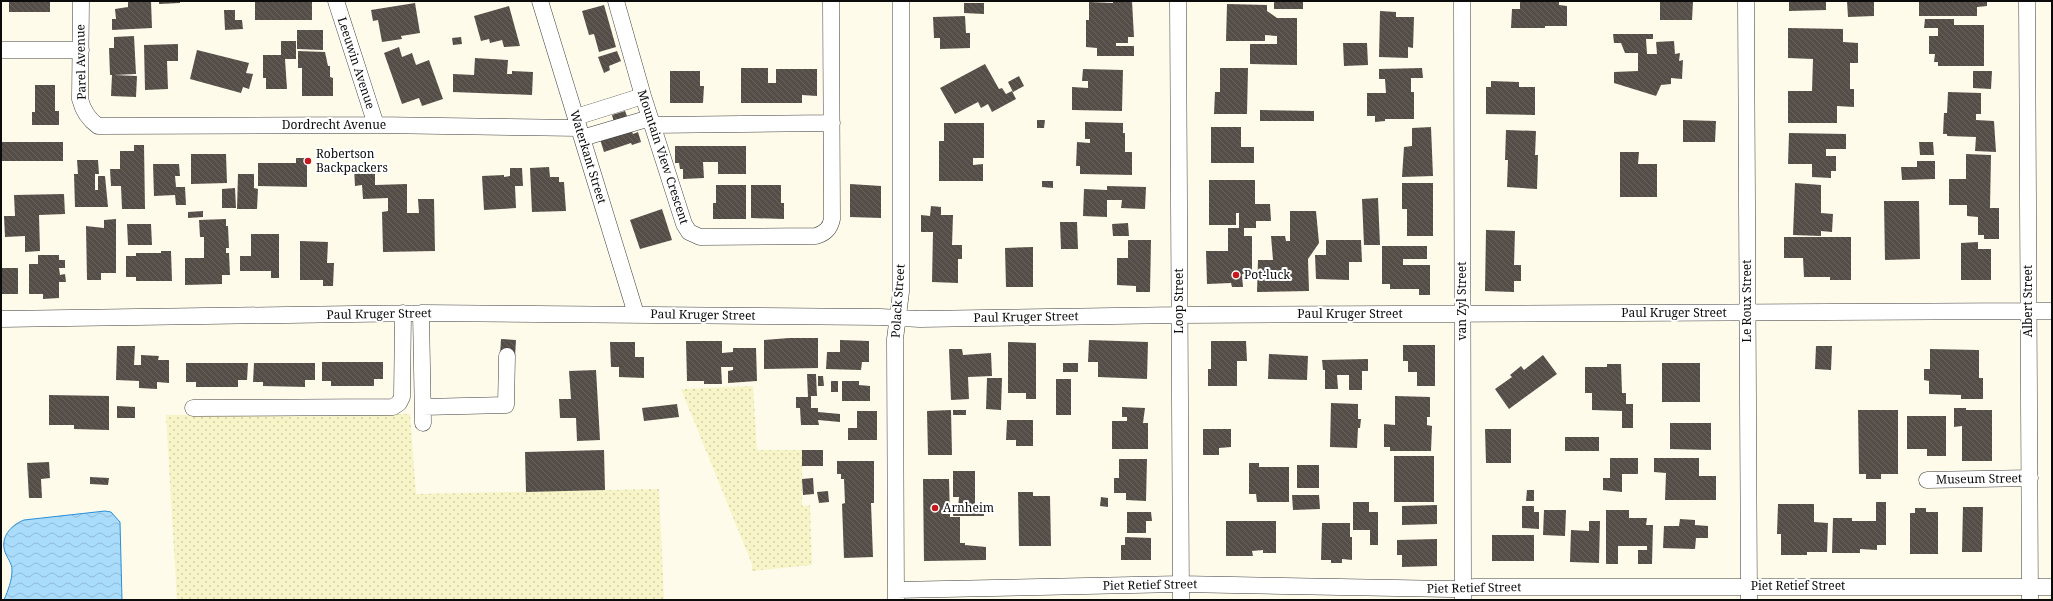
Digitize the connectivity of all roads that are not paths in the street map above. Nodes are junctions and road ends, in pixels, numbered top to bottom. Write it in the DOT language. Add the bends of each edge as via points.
graph roads {
  1 [pos="81,1"];
  2 [pos="336,1"];
  3 [pos="540,1"];
  4 [pos="616,1"];
  5 [pos="831,1"];
  6 [pos="901,1"];
  7 [pos="1178,1"];
  8 [pos="1462,1"];
  9 [pos="1746,1"];
  10 [pos="2027,1"];
  11 [pos="1,50"];
  12 [pos="81,50"];
  13 [pos="643,96"];
  14 [pos="90,121"];
  15 [pos="651,121"];
  16 [pos="832,123"];
  17 [pos="376,125"];
  18 [pos="579,128"];
  19 [pos="2028,311"];
  20 [pos="2052,311"];
  21 [pos="403,313"];
  22 [pos="421,313"];
  23 [pos="1748,313"];
  24 [pos="636,314"];
  25 [pos="1462,314"];
  26 [pos="1180,315"];
  27 [pos="899,318"];
  28 [pos="1,319"];
  29 [pos="507,356"];
  30 [pos="423,407"];
  31 [pos="193,408"];
  32 [pos="423,423"];
  33 [pos="2030,478"];
  34 [pos="1927,480"];
  35 [pos="2052,587"];
  36 [pos="1180,592"];
  37 [pos="1749,593"];
  38 [pos="2030,593"];
  39 [pos="1462,594"];
  40 [pos="896,595"];
  1 -- 12 [label="street, Parel Avenue"];
  2 -- 17 [label="street, Leeuwin Avenue"];
  3 -- 18 [label="street, Waterkant Street"];
  4 -- 13 [label="street, Mountain View Crescent"];
  5 -- 16 [label="street, Mountain View Crescent"];
  6 -- 27 [label="street, Polack Street" via="902,292"];
  7 -- 26 [label="street, Loop Street"];
  8 -- 25 [label="street, van Zyl Street"];
  9 -- 23 [label="street, Le Roux Street"];
  10 -- 19 [label="street, Albert Street"];
  11 -- 12 [label="street"];
  12 -- 14 [label="street, Parel Avenue" via="80,99"];
  13 -- 15 [label="street, Mountain View Crescent"];
  13 -- 18 [label="street"];
  14 -- 17 [label="street, Dordrecht Avenue" via="106,127"];
  15 -- 16 [label="street"];
  15 -- 16 [label="street, Mountain View Crescent" via="684,224 689,232 700,237 816,236 827,231 832,219"];
  15 -- 18 [label="street"];
  17 -- 18 [label="street, Dordrecht Avenue"];
  18 -- 24 [label="street, Waterkant Street"];
  19 -- 20 [label="street, Paul Kruger Street"];
  19 -- 23 [label="street, Paul Kruger Street"];
  19 -- 33 [label="street, Albert Street"];
  21 -- 22 [label="street, Paul Kruger Street"];
  21 -- 28 [label="street, Paul Kruger Street"];
  21 -- 31 [label="street" via="402,397 393,407"];
  22 -- 24 [label="street, Paul Kruger Street"];
  22 -- 30 [label="street"];
  23 -- 25 [label="street, Paul Kruger Street"];
  23 -- 37 [label="street, Le Roux Street"];
  24 -- 27 [label="street, Paul Kruger Street"];
  25 -- 26 [label="street, Paul Kruger Street"];
  25 -- 39 [label="street, van Zyl Street"];
  26 -- 27 [label="street, Paul Kruger Street"];
  26 -- 36 [label="street, Loop Street"];
  27 -- 40 [label="street, Polack Street" via="895,339"];
  29 -- 30 [label="street" via="506,406"];
  30 -- 32 [label="street"];
  33 -- 34 [label="street, Museum Street"];
  33 -- 38 [label="street, Albert Street"];
  35 -- 38 [label="street, Piet Retief Street"];
  36 -- 39 [label="street, Piet Retief Street"];
  36 -- 40 [label="street, Piet Retief Street"];
  37 -- 38 [label="street, Piet Retief Street"];
  37 -- 39 [label="street, Piet Retief Street"];
}
